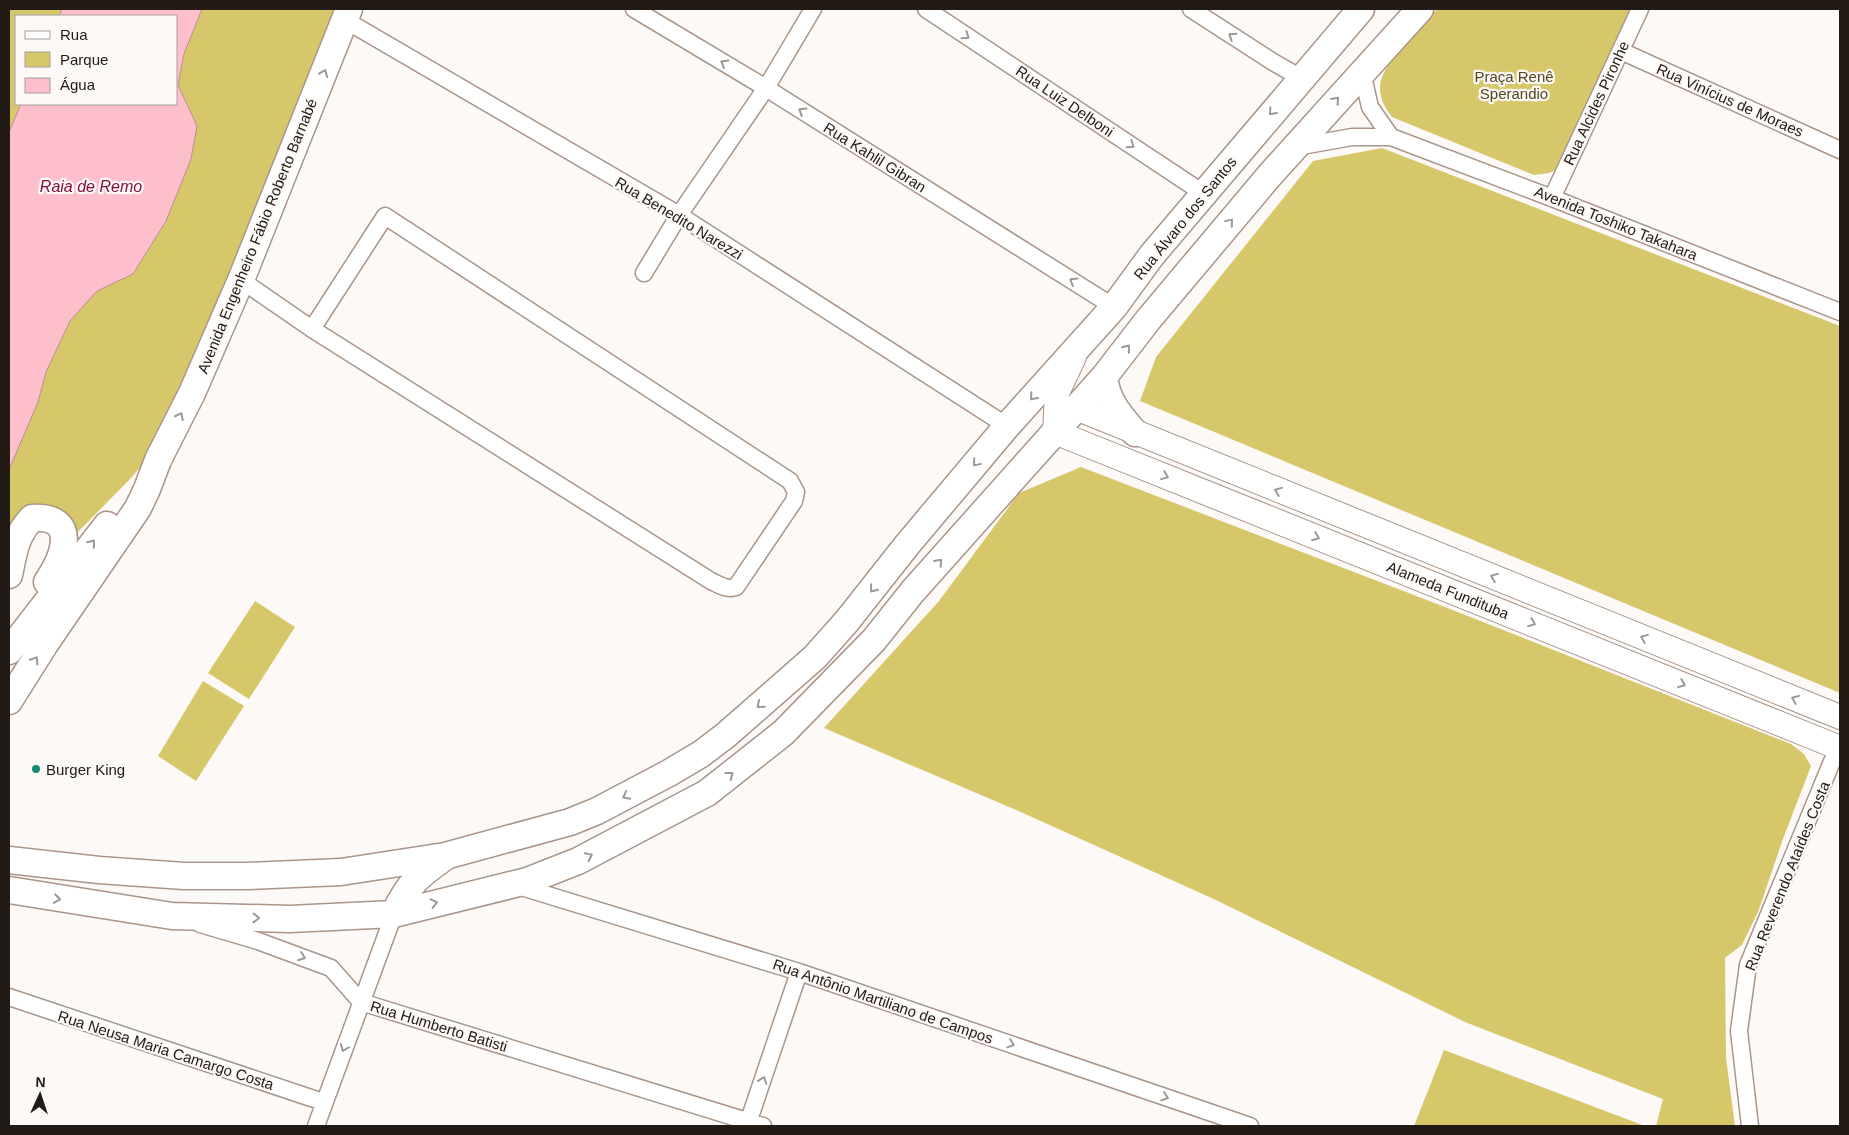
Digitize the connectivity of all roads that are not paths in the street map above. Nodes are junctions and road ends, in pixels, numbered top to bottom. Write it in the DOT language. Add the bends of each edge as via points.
graph roads {
  1 [pos="634,9"];
  2 [pos="813,9"];
  3 [pos="926,9"];
  4 [pos="1191,9"];
  5 [pos="1361,9"];
  6 [pos="1420,9"];
  7 [pos="1640,9"];
  8 [pos="347,15"];
  9 [pos="1620,51"];
  10 [pos="1362,72"];
  11 [pos="1301,78"];
  12 [pos="766,88"];
  13 [pos="1390,137"];
  14 [pos="1294,147"];
  15 [pos="1840,150"];
  16 [pos="1203,193"];
  17 [pos="1552,198"];
  18 [pos="678,215"];
  19 [pos="644,273"];
  20 [pos="241,280"];
  21 [pos="1114,307"];
  22 [pos="1840,312"];
  23 [pos="312,329"];
  24 [pos="1078,348"];
  25 [pos="1104,377"];
  26 [pos="1062,417"];
  27 [pos="1135,433"];
  28 [pos="1000,434"];
  29 [pos="1030,458"];
  30 [pos="158,460"];
  31 [pos="1139,466"];
  32 [pos="9,575"];
  33 [pos="848,621"];
  34 [pos="874,640"];
  35 [pos="16,642"];
  36 [pos="9,701"];
  37 [pos="1840,717"];
  38 [pos="1840,747"];
  39 [pos="445,856"];
  40 [pos="9,860"];
  41 [pos="513,884"];
  42 [pos="9,890"];
  43 [pos="394,914"];
  44 [pos="172,916"];
  45 [pos="799,972"];
  46 [pos="9,997"];
  47 [pos="361,1002"];
  48 [pos="323,1102"];
  49 [pos="753,1125"];
  50 [pos="316,1126"];
  51 [pos="1250,1126"];
  52 [pos="1750,1126"];
  12 -- 1 [label="street, Rua Kahlil Gibran, one-way"];
  2 -- 12 [label="street"];
  3 -- 16 [label="street, Rua Luiz Delboni, one-way"];
  11 -- 4 [label="street, one-way"];
  5 -- 11 [label="main road, Rua Álvaro dos Santos"];
  6 -- 10 [label="main road"];
  7 -- 9 [label="street, Rua Alcides Pironhe"];
  8 -- 18 [label="street, Rua Benedito Narezzi"];
  20 -- 8 [label="main road, Avenida Engenheiro Fábio Roberto Barnabé, one-way"];
  9 -- 15 [label="street, Rua Vinícius de Moraes"];
  9 -- 17 [label="street, Rua Alcides Pironhe"];
  10 -- 13 [label="street" via="1370,107"];
  14 -- 10 [label="main road, one-way"];
  11 -- 16 [label="main road, Rua Álvaro dos Santos, one-way"];
  12 -- 18 [label="street"];
  21 -- 12 [label="street, Rua Kahlil Gibran, one-way"];
  13 -- 14 [label="street" via="1352,137"];
  13 -- 17 [label="street, Avenida Toshiko Takahara"];
  25 -- 14 [label="main road, one-way"];
  16 -- 21 [label="main road, Rua Álvaro dos Santos"];
  17 -- 22 [label="street, Avenida Toshiko Takahara"];
  18 -- 19 [label="street"];
  18 -- 28 [label="street, Rua Benedito Narezzi"];
  20 -- 23 [label="street"];
  30 -- 20 [label="main road, Avenida Engenheiro Fábio Roberto Barnabé, one-way" via="192,393"];
  21 -- 24 [label="main road, Rua Álvaro dos Santos"];
  23 -- 23 [label="street" via="723,587 736,587 794,501 796,492 790,481 385,216"];
  24 -- 26 [label="main road" via="1058,392"];
  24 -- 28 [label="main road, Rua Álvaro dos Santos, one-way"];
  25 -- 26 [label="main road"];
  25 -- 27 [label="main road" via="1116,411"];
  26 -- 27 [label="main road, Alameda Fundituba"];
  26 -- 28 [label="main road"];
  26 -- 29 [label="main road"];
  26 -- 31 [label="main road, Alameda Fundituba"];
  37 -- 27 [label="main road, Alameda Fundituba, one-way"];
  28 -- 33 [label="main road, Rua Álvaro dos Santos, one-way"];
  29 -- 31 [label="main road" via="1052,452 1077,451"];
  34 -- 29 [label="main road, one-way"];
  35 -- 30 [label="main road, one-way"];
  36 -- 30 [label="main road, one-way" via="138,508"];
  31 -- 38 [label="main road, Alameda Fundituba, one-way"];
  32 -- 35 [label="main road" via="17,538 23,528 32,518 54,520 62,529 64,552"];
  33 -- 34 [label="main road"];
  33 -- 39 [label="main road, Rua Álvaro dos Santos, one-way" via="815,656 726,735 669,773 570,822"];
  41 -- 34 [label="main road, one-way" via="578,861 707,793 783,733"];
  38 -- 52 [label="street, Rua Reverendo Ataídes Costa" via="1748,965 1739,1031"];
  39 -- 40 [label="main road" via="341,872 247,876 184,876"];
  39 -- 43 [label="main road" via="410,884"];
  43 -- 41 [label="main road, one-way"];
  41 -- 45 [label="street, Rua Antônio Martiliano de Campos"];
  42 -- 44 [label="main road, Rua Humberto Batisti, one-way"];
  44 -- 43 [label="main road, one-way" via="290,919"];
  43 -- 47 [label="street"];
  44 -- 47 [label="street, Rua Humberto Batisti, one-way" via="258,941 331,968"];
  49 -- 45 [label="street, one-way"];
  45 -- 51 [label="street, Rua Antônio Martiliano de Campos, one-way"];
  46 -- 48 [label="street, Rua Neusa Maria Camargo Costa"];
  47 -- 48 [label="street, one-way"];
  47 -- 49 [label="street, Rua Humberto Batisti"];
  48 -- 50 [label="street"];
}
